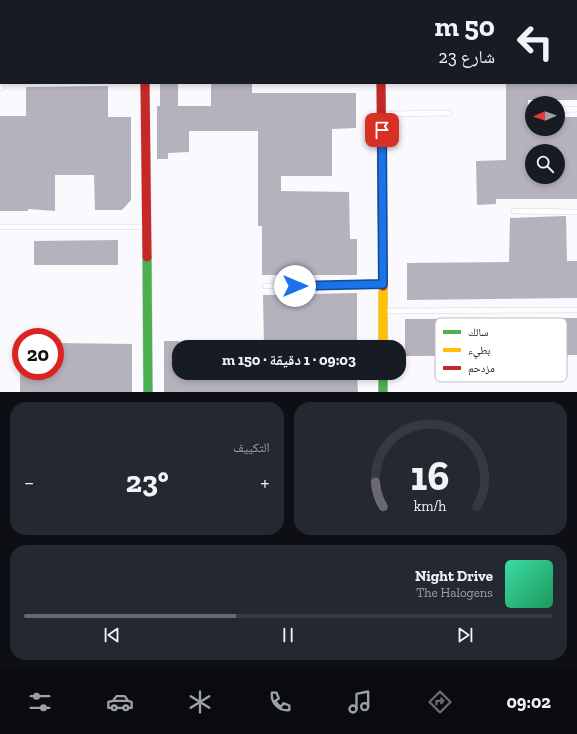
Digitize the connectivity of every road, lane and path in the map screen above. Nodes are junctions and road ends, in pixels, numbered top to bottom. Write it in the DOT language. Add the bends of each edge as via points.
graph roads {
  1 [pos="145,84"];
  2 [pos="381,84"];
  3 [pos="577,109"];
  4 [pos="565,110"];
  5 [pos="449,113"];
  6 [pos="382,114"];
  7 [pos="514,210"];
  8 [pos="577,212"];
  9 [pos="0,227"];
  10 [pos="147,227"];
  11 [pos="383,284"];
  12 [pos="265,286"];
  13 [pos="577,310"];
  14 [pos="383,311"];
  15 [pos="383,340"];
  16 [pos="383,380"];
  17 [pos="148,392"];
  18 [pos="383,392"];
  1 -- 10 [label="street"];
  2 -- 6 [label="street"];
  3 -- 4 [label="lane"];
  5 -- 6 [label="lane"];
  6 -- 11 [label="street"];
  7 -- 8 [label="lane"];
  9 -- 10 [label="lane"];
  10 -- 17 [label="street"];
  11 -- 12 [label="lane"];
  11 -- 14 [label="street"];
  13 -- 14 [label="lane"];
  14 -- 15 [label="street"];
  16 -- 18 [label="street"];
}
